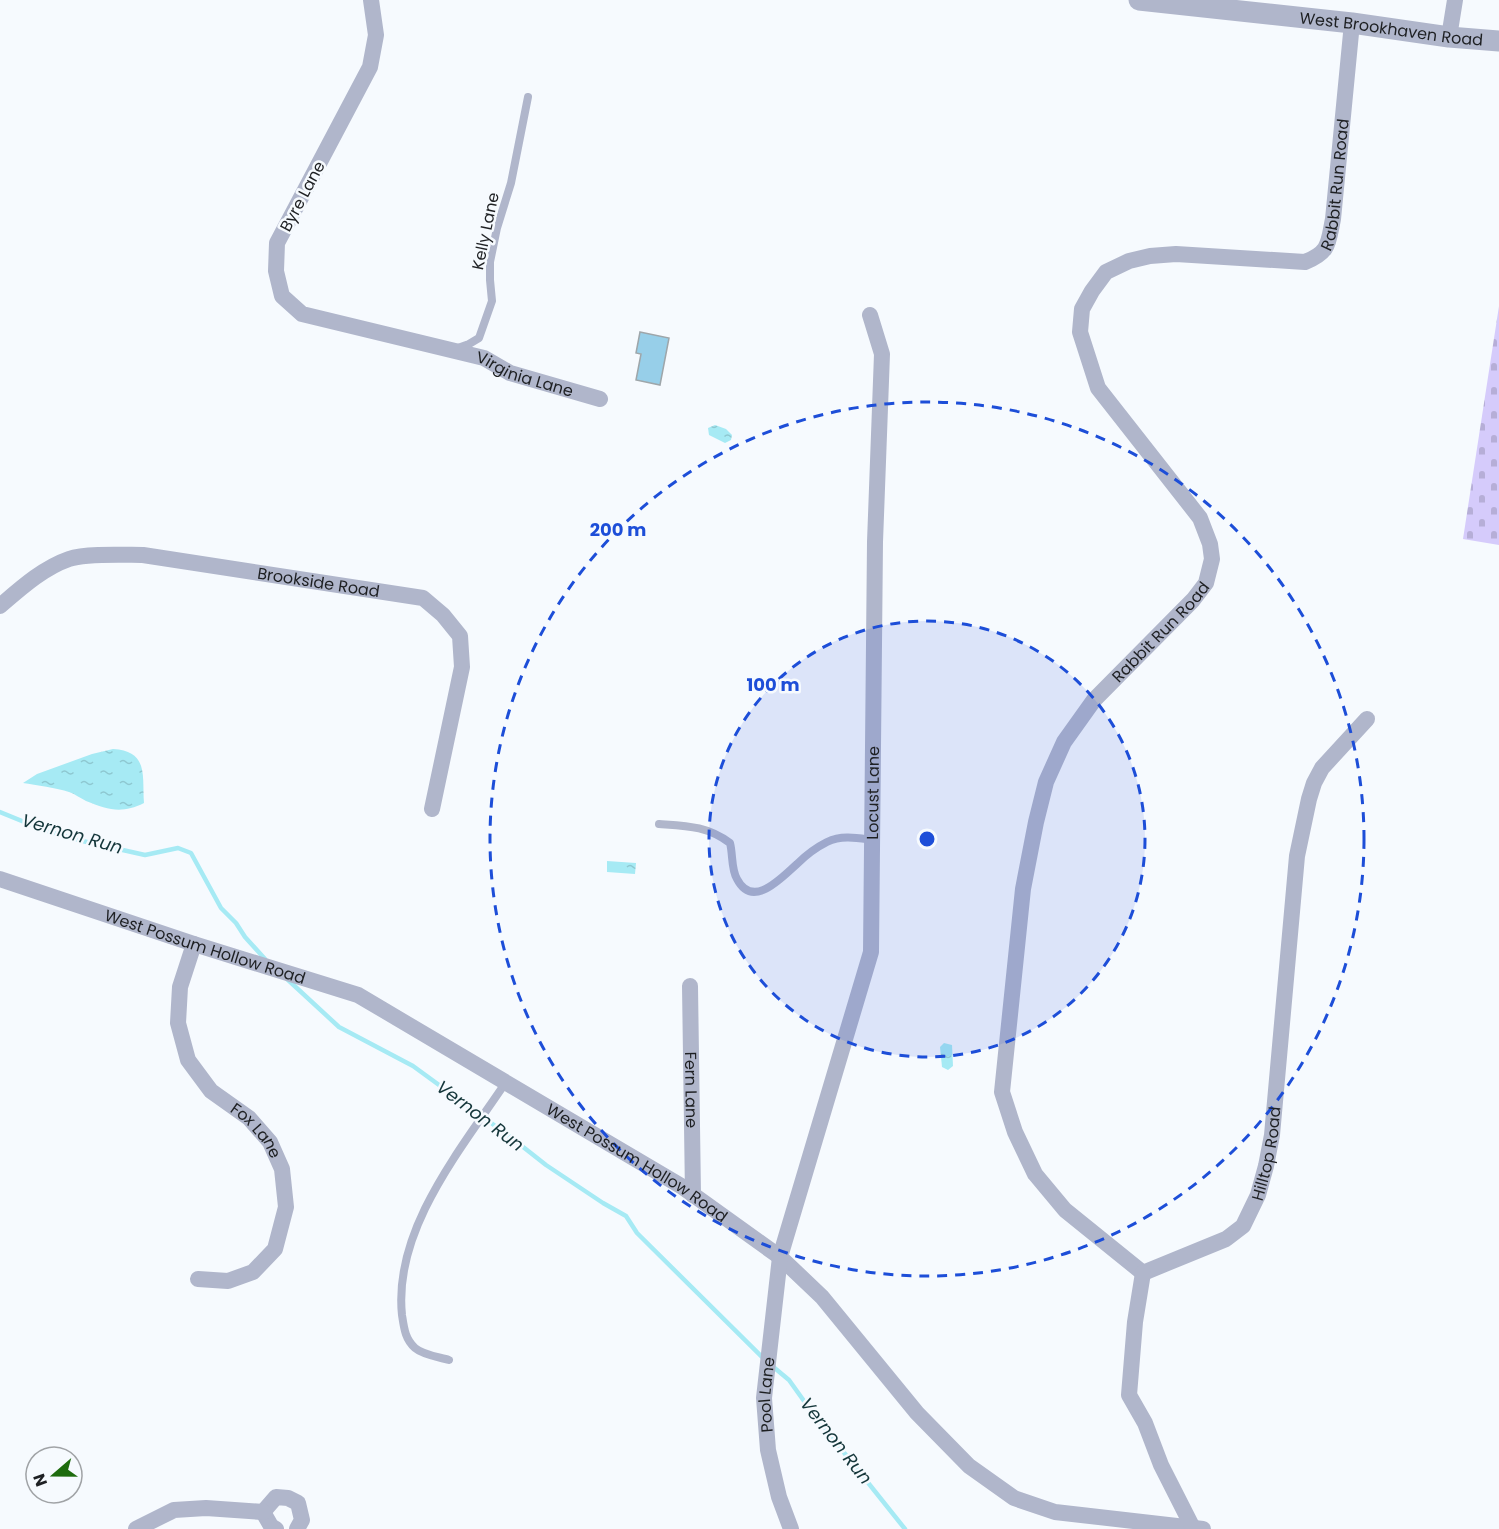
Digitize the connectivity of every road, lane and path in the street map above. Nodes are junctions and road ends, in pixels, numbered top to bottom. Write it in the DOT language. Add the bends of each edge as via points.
graph roads {
  1 [pos="371,0"];
  2 [pos="1139,0"];
  3 [pos="1455,0"];
  4 [pos="1200,3"];
  5 [pos="1352,23"];
  6 [pos="1449,37"];
  7 [pos="1499,41"];
  8 [pos="528,97"];
  9 [pos="870,315"];
  10 [pos="449,351"];
  11 [pos="600,399"];
  12 [pos="0,606"];
  13 [pos="1367,719"];
  14 [pos="432,809"];
  15 [pos="659,824"];
  16 [pos="873,840"];
  17 [pos="0,879"];
  18 [pos="194,944"];
  19 [pos="690,986"];
  20 [pos="506,1082"];
  21 [pos="693,1195"];
  22 [pos="780,1257"];
  23 [pos="1143,1273"];
  24 [pos="198,1279"];
  25 [pos="449,1360"];
  26 [pos="262,1512"];
  27 [pos="1198,1528"];
  28 [pos="136,1529"];
  29 [pos="276,1529"];
  30 [pos="297,1529"];
  31 [pos="791,1529"];
  1 -- 10 [label="street, Byre Lane" via="376,35 370,67 276,243 276,271 282,296 302,314"];
  2 -- 4 [label="street, West Brookhaven Road"];
  3 -- 6 [label="street"];
  4 -- 5 [label="street, West Brookhaven Road"];
  5 -- 6 [label="street, West Brookhaven Road"];
  5 -- 23 [label="street, Rabbit Run Road" via="1333,219 1328,243 1320,256 1305,262 1176,254 1150,256 1106,272 1082,309 1080,332 1098,388 1200,518 1212,560 1206,583 1193,600 1094,699 1064,742 1046,782 1023,890 1002,1092 1035,1174 1065,1210"];
  6 -- 7 [label="street, West Brookhaven Road"];
  8 -- 10 [label="lane, Kelly Lane" via="490,262 492,301 479,338"];
  9 -- 16 [label="street, Locust Lane" via="882,354 875,542"];
  10 -- 11 [label="street, Virginia Lane" via="484,358 510,373"];
  12 -- 14 [label="street, Brookside Road" via="30,580 70,558 111,554 143,555 423,598 460,636 462,667"];
  13 -- 23 [label="street, Hilltop Road" via="1322,768 1310,799 1298,856 1272,1135 1258,1195 1243,1226 1226,1239"];
  15 -- 16 [label="lane" via="704,828 718,834 730,843 740,884 757,892 775,883 828,842 843,837"];
  16 -- 22 [label="street, Locust Lane" via="871,952"];
  17 -- 18 [label="street, West Possum Hollow Road"];
  18 -- 20 [label="street, West Possum Hollow Road" via="358,995"];
  18 -- 24 [label="street, Fox Lane" via="180,987 178,1023 188,1060 211,1091 249,1118 270,1142 282,1169 286,1207 275,1249 253,1272 228,1281"];
  19 -- 21 [label="street, Fern Lane"];
  20 -- 21 [label="street, West Possum Hollow Road"];
  20 -- 25 [label="lane" via="420,1218 400,1296 404,1333 417,1350"];
  21 -- 22 [label="street, West Possum Hollow Road"];
  22 -- 27 [label="street, West Possum Hollow Road" via="822,1297 916,1413 969,1466 1014,1498 1055,1512"];
  22 -- 31 [label="street, Pool Lane" via="764,1398 768,1450"];
  23 -- 27 [label="street" via="1129,1395 1161,1465"];
  26 -- 28 [label="street" via="174,1510"];
  26 -- 29 [label="street"];
  26 -- 30 [label="street" via="276,1497 288,1498 298,1503 302,1520"];
}
